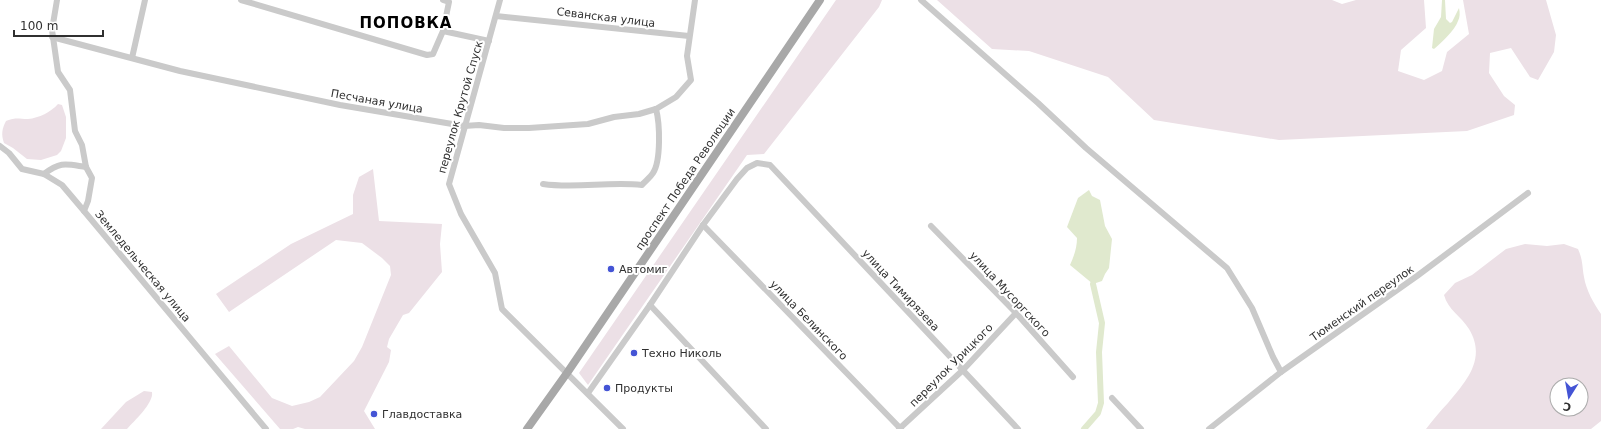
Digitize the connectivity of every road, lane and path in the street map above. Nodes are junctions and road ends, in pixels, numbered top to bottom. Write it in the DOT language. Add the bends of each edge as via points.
graph roads {
  1 [pos="57,0"];
  2 [pos="145,0"];
  3 [pos="241,0"];
  4 [pos="443,0"];
  5 [pos="500,0"];
  6 [pos="695,0"];
  7 [pos="820,0"];
  8 [pos="921,0"];
  9 [pos="496,16"];
  10 [pos="443,31"];
  11 [pos="689,36"];
  12 [pos="52,37"];
  13 [pos="489,41"];
  14 [pos="132,58"];
  15 [pos="656,109"];
  16 [pos="464,126"];
  17 [pos="0,146"];
  18 [pos="86,167"];
  19 [pos="44,174"];
  20 [pos="543,184"];
  21 [pos="1528,193"];
  22 [pos="84,211"];
  23 [pos="703,225"];
  24 [pos="931,226"];
  25 [pos="650,305"];
  26 [pos="1016,313"];
  27 [pos="963,370"];
  28 [pos="1281,372"];
  29 [pos="567,373"];
  30 [pos="1073,377"];
  31 [pos="588,393"];
  32 [pos="1112,398"];
  33 [pos="266,429"];
  34 [pos="527,429"];
  35 [pos="623,429"];
  36 [pos="766,429"];
  37 [pos="900,429"];
  38 [pos="1018,429"];
  39 [pos="1141,429"];
  40 [pos="1209,429"];
  1 -- 12 [label="street, Земледельческая улица"];
  2 -- 14 [label="street"];
  3 -- 10 [label="street" via="427,55 433,54"];
  4 -- 10 [label="street" via="449,2"];
  5 -- 9 [label="street, переулок Крутой Спуск"];
  6 -- 11 [label="street"];
  7 -- 29 [label="main road, проспект Победа Революции"];
  8 -- 28 [label="street" via="1086,148 1227,268 1252,308 1272,357"];
  9 -- 11 [label="street, Севанская улица"];
  9 -- 13 [label="street, переулок Крутой Спуск"];
  10 -- 13 [label="street"];
  11 -- 15 [label="street, Песчаная улица" via="691,80 676,97"];
  12 -- 14 [label="street, Песчаная улица"];
  12 -- 18 [label="street, Земледельческая улица" via="58,72 70,90 75,131 82,145"];
  13 -- 16 [label="street, переулок Крутой Спуск"];
  14 -- 16 [label="street, Песчаная улица" via="180,71 340,105"];
  15 -- 16 [label="street, Песчаная улица" via="588,124 529,128"];
  15 -- 20 [label="street" via="660,130 658,160 653,173 642,185"];
  16 -- 29 [label="street, переулок Крутой Спуск" via="449,184 461,214 495,273 502,309"];
  17 -- 19 [label="street" via="22,169"];
  18 -- 19 [label="street" via="66,164 55,166"];
  18 -- 22 [label="street, Земледельческая улица" via="92,178"];
  19 -- 22 [label="street" via="62,185"];
  21 -- 28 [label="street, Тюменский переулок" via="1417,276"];
  22 -- 33 [label="street, Земледельческая улица"];
  23 -- 25 [label="street"];
  23 -- 27 [label="street, улица Тимирязева" via="747,168 757,162 770,165"];
  23 -- 37 [label="street, улица Белинского"];
  24 -- 26 [label="street, улица Мусоргского"];
  25 -- 31 [label="street"];
  25 -- 36 [label="street"];
  26 -- 27 [label="street, переулок Урицкого"];
  26 -- 30 [label="street, улица Мусоргского"];
  27 -- 37 [label="street, переулок Урицкого"];
  27 -- 38 [label="street, улица Тимирязева"];
  28 -- 40 [label="street, Тюменский переулок"];
  29 -- 31 [label="street, переулок Крутой Спуск"];
  29 -- 34 [label="main road, проспект Победа Революции"];
  31 -- 35 [label="street, переулок Крутой Спуск"];
  32 -- 39 [label="street"];
}
